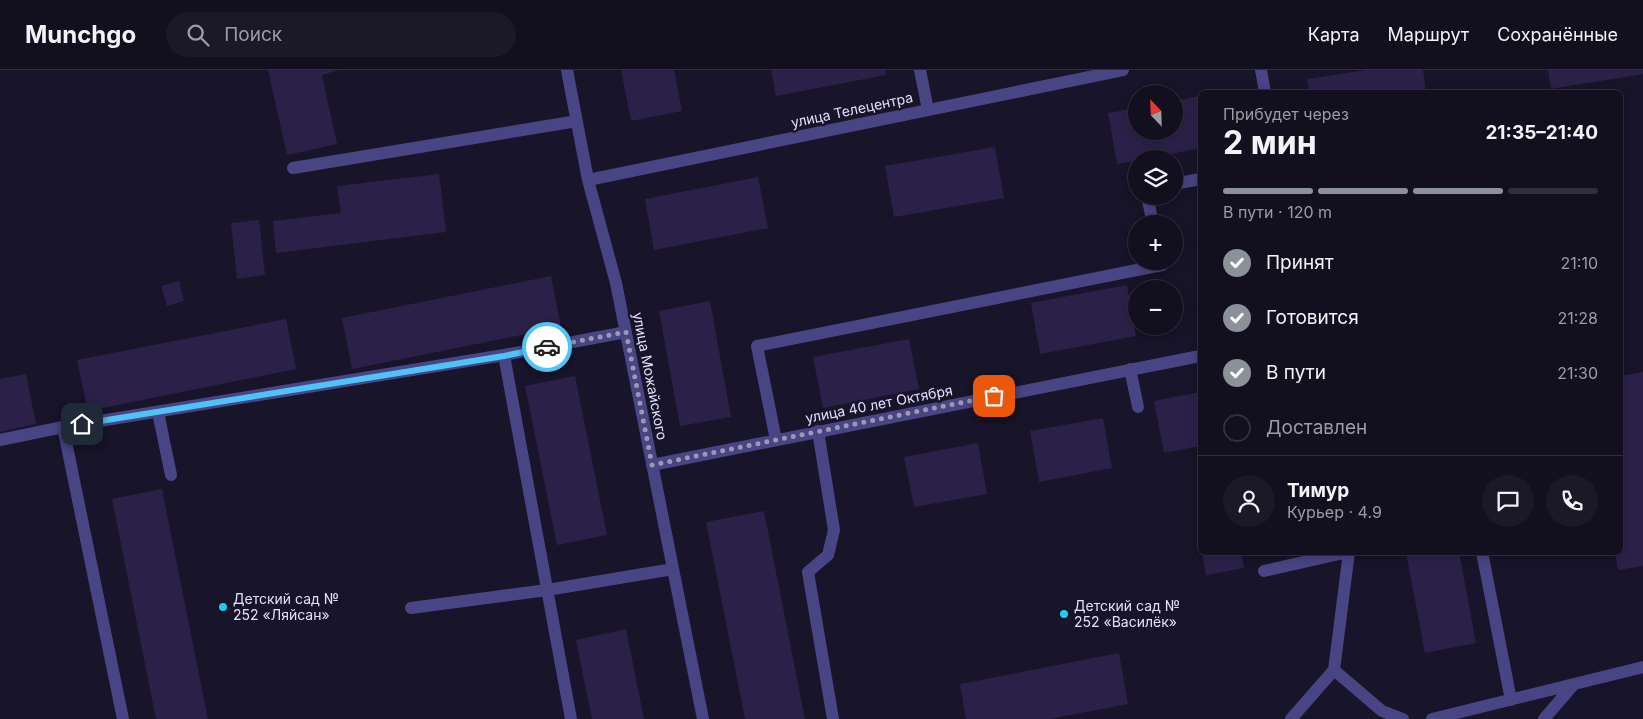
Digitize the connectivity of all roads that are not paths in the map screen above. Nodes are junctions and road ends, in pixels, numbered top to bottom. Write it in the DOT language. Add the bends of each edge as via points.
graph roads {
  1 [pos="567,70"];
  2 [pos="920,70"];
  3 [pos="1123,70"];
  4 [pos="1261,70"];
  5 [pos="1266,90"];
  6 [pos="928,110"];
  7 [pos="577,121"];
  8 [pos="294,168"];
  9 [pos="1198,179"];
  10 [pos="588,180"];
  11 [pos="1183,182"];
  12 [pos="1132,270"];
  13 [pos="626,332"];
  14 [pos="504,356"];
  15 [pos="1198,356"];
  16 [pos="1130,369"];
  17 [pos="1138,407"];
  18 [pos="158,412"];
  19 [pos="62,427"];
  20 [pos="818,431"];
  21 [pos="0,440"];
  22 [pos="776,440"];
  23 [pos="652,465"];
  24 [pos="171,475"];
  25 [pos="1335,555"];
  26 [pos="1348,555"];
  27 [pos="1483,555"];
  28 [pos="673,569"];
  29 [pos="1264,572"];
  30 [pos="547,590"];
  31 [pos="410,608"];
  32 [pos="1643,667"];
  33 [pos="1334,670"];
  34 [pos="1574,684"];
  35 [pos="1511,700"];
  36 [pos="1398,718"];
  37 [pos="123,719"];
  38 [pos="570,719"];
  39 [pos="703,719"];
  40 [pos="833,719"];
  41 [pos="1290,719"];
  42 [pos="1432,719"];
  43 [pos="1544,719"];
  1 -- 7 [label="street, улица Можайского"];
  2 -- 6 [label="street"];
  3 -- 6 [label="street, улица Телецентра"];
  4 -- 5 [label="street"];
  6 -- 10 [label="street, улица Телецентра"];
  7 -- 8 [label="street"];
  7 -- 10 [label="street, улица Можайского"];
  9 -- 11 [label="street"];
  10 -- 13 [label="street, улица Можайского"];
  12 -- 22 [label="street" via="757,346"];
  13 -- 14 [label="street"];
  13 -- 23 [label="street, улица Можайского"];
  14 -- 18 [label="street"];
  14 -- 30 [label="street"];
  15 -- 16 [label="street, улица 40 лет Октября"];
  16 -- 17 [label="street"];
  16 -- 20 [label="street, улица 40 лет Октября"];
  18 -- 19 [label="street"];
  18 -- 24 [label="street"];
  19 -- 21 [label="street"];
  19 -- 37 [label="street"];
  20 -- 22 [label="street, улица 40 лет Октября"];
  20 -- 40 [label="street" via="834,530 828,555 808,572"];
  22 -- 23 [label="street, улица 40 лет Октября"];
  23 -- 28 [label="street, улица Можайского"];
  25 -- 29 [label="street"];
  26 -- 33 [label="street"];
  27 -- 35 [label="street"];
  28 -- 30 [label="street"];
  28 -- 39 [label="street, улица Можайского"];
  30 -- 31 [label="street"];
  30 -- 38 [label="street"];
  32 -- 34 [label="street"];
  33 -- 36 [label="street" via="1382,711"];
  33 -- 41 [label="street"];
  34 -- 35 [label="street"];
  34 -- 43 [label="street"];
  35 -- 42 [label="street"];
}
